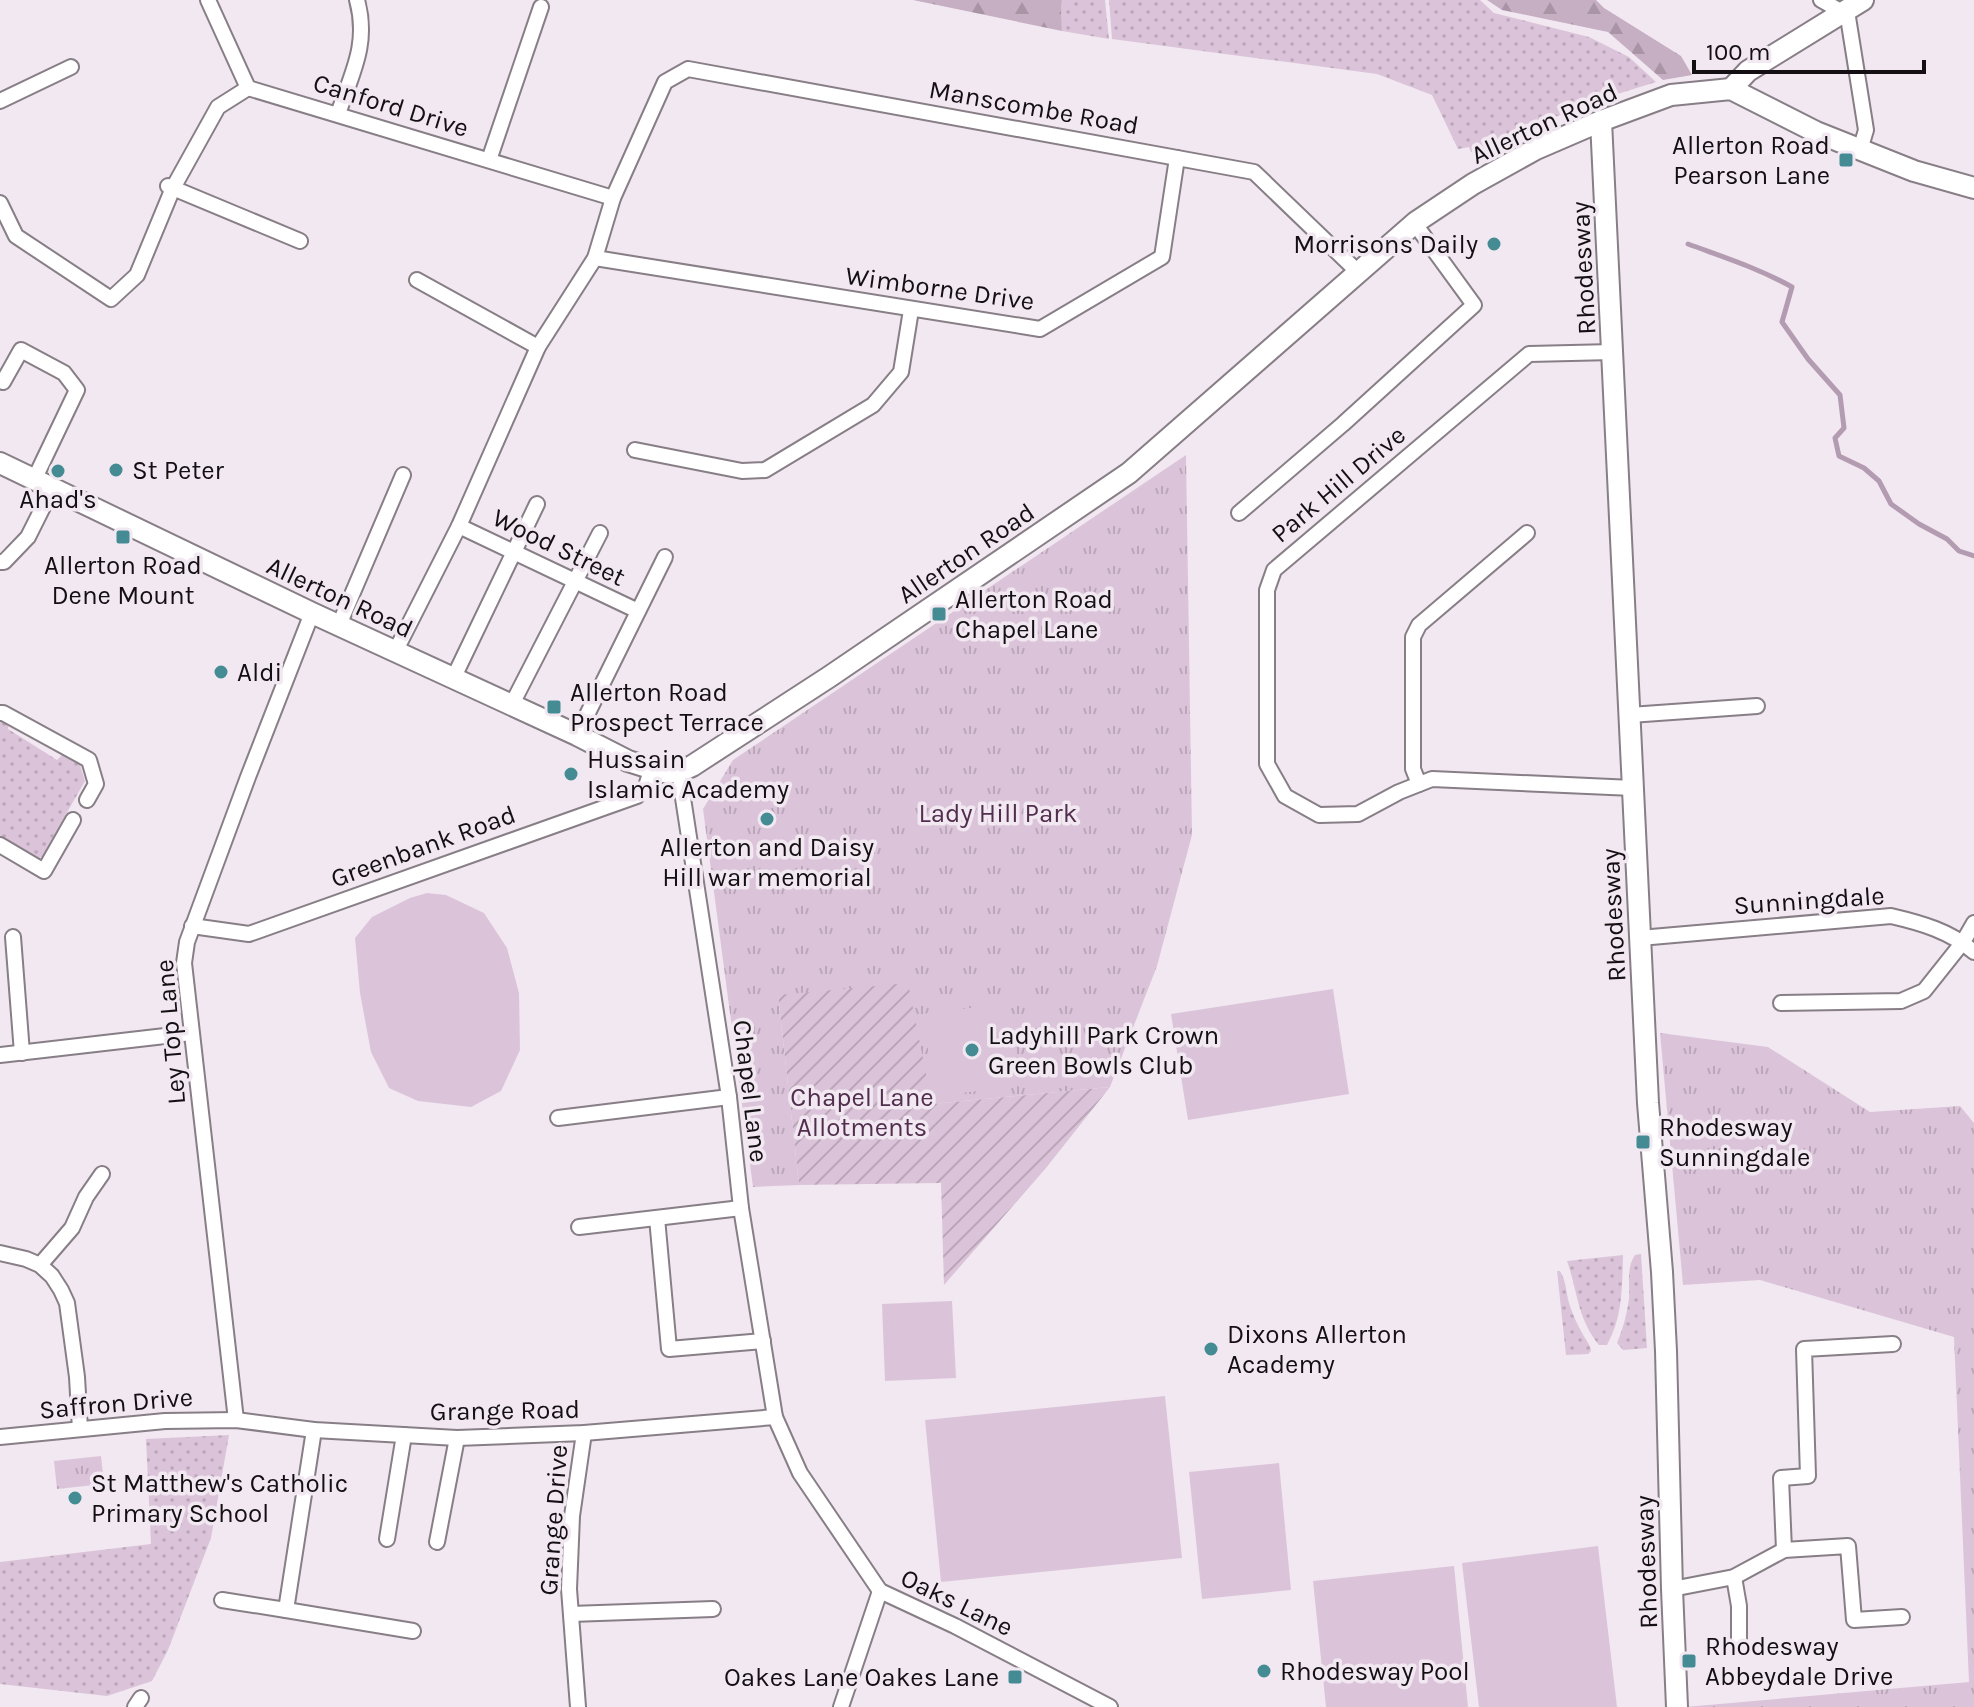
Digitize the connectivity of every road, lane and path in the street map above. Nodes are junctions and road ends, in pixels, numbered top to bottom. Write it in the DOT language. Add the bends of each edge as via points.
graph roads {
  1 [pos="208,0"];
  2 [pos="357,0"];
  3 [pos="1821,0"];
  4 [pos="541,7"];
  5 [pos="1851,8"];
  6 [pos="71,67"];
  7 [pos="248,88"];
  8 [pos="1731,89"];
  9 [pos="0,101"];
  10 [pos="338,114"];
  11 [pos="1601,121"];
  12 [pos="1860,150"];
  13 [pos="1177,158"];
  14 [pos="489,160"];
  15 [pos="1914,171"];
  16 [pos="171,187"];
  17 [pos="1974,188"];
  18 [pos="613,198"];
  19 [pos="0,203"];
  20 [pos="1974,203"];
  21 [pos="1415,224"];
  22 [pos="300,241"];
  23 [pos="595,258"];
  24 [pos="1359,273"];
  25 [pos="417,280"];
  26 [pos="911,310"];
  27 [pos="538,347"];
  28 [pos="1613,352"];
  29 [pos="3,382"];
  30 [pos="635,450"];
  31 [pos="0,463"];
  32 [pos="403,475"];
  33 [pos="43,485"];
  34 [pos="537,504"];
  35 [pos="1239,513"];
  36 [pos="459,526"];
  37 [pos="600,533"];
  38 [pos="1527,533"];
  39 [pos="514,552"];
  40 [pos="665,557"];
  41 [pos="0,562"];
  42 [pos="575,581"];
  43 [pos="638,611"];
  44 [pos="312,613"];
  45 [pos="339,625"];
  46 [pos="395,652"];
  47 [pos="453,679"];
  48 [pos="511,706"];
  49 [pos="1757,706"];
  50 [pos="0,713"];
  51 [pos="1630,715"];
  52 [pos="577,735"];
  53 [pos="652,768"];
  54 [pos="679,772"];
  55 [pos="1419,784"];
  56 [pos="1633,788"];
  57 [pos="87,800"];
  58 [pos="73,820"];
  59 [pos="0,845"];
  60 [pos="1974,923"];
  61 [pos="192,926"];
  62 [pos="13,937"];
  63 [pos="1640,938"];
  64 [pos="1968,947"];
  65 [pos="1781,1003"];
  66 [pos="191,1033"];
  67 [pos="22,1053"];
  68 [pos="0,1055"];
  69 [pos="729,1097"];
  70 [pos="558,1118"];
  71 [pos="102,1174"];
  72 [pos="741,1208"];
  73 [pos="657,1218"];
  74 [pos="579,1227"];
  75 [pos="0,1253"];
  76 [pos="40,1265"];
  77 [pos="763,1341"];
  78 [pos="1893,1344"];
  79 [pos="775,1417"];
  80 [pos="236,1420"];
  81 [pos="80,1429"];
  82 [pos="314,1430"];
  83 [pos="584,1433"];
  84 [pos="404,1435"];
  85 [pos="0,1437"];
  86 [pos="457,1438"];
  87 [pos="387,1539"];
  88 [pos="437,1542"];
  89 [pos="1784,1550"];
  90 [pos="1734,1577"];
  91 [pos="1672,1589"];
  92 [pos="880,1591"];
  93 [pos="222,1600"];
  94 [pos="713,1609"];
  95 [pos="286,1610"];
  96 [pos="571,1614"];
  97 [pos="1902,1617"];
  98 [pos="413,1631"];
  99 [pos="1739,1640"];
  100 [pos="578,1707"];
  101 [pos="841,1707"];
  102 [pos="1110,1707"];
  103 [pos="1677,1707"];
  1 -- 7 [label="street"];
  2 -- 10 [label="street" via="361,48"];
  3 -- 5 [label="street"];
  4 -- 14 [label="street"];
  5 -- 8 [label="street" via="1748,71"];
  5 -- 12 [label="street" via="1866,130"];
  6 -- 9 [label="street"];
  7 -- 10 [label="street, Canford Drive"];
  7 -- 16 [label="street" via="218,107"];
  8 -- 11 [label="street, Allerton Road" via="1671,95"];
  8 -- 12 [label="street"];
  10 -- 14 [label="street, Canford Drive"];
  11 -- 21 [label="street, Allerton Road" via="1536,149"];
  11 -- 28 [label="street, Rhodesway"];
  12 -- 15 [label="street"];
  13 -- 18 [label="street, Manscombe Road" via="688,69 665,82"];
  13 -- 24 [label="street, Manscombe Road" via="1254,172"];
  13 -- 26 [label="street, Wimborne Drive" via="1162,257 1040,329"];
  14 -- 18 [label="street, Canford Drive"];
  15 -- 17 [label="street"];
  15 -- 20 [label="street"];
  16 -- 19 [label="street" via="137,275 111,299 16,236"];
  16 -- 22 [label="street"];
  18 -- 23 [label="street"];
  21 -- 24 [label="street, Allerton Road"];
  21 -- 35 [label="street" via="1474,305"];
  23 -- 26 [label="street, Wimborne Drive"];
  23 -- 27 [label="street"];
  24 -- 54 [label="street, Allerton Road" via="1129,473"];
  25 -- 27 [label="street"];
  26 -- 30 [label="street" via="901,372 873,405 765,470 742,471"];
  27 -- 36 [label="street"];
  28 -- 51 [label="street, Rhodesway"];
  28 -- 55 [label="street, Park Hill Drive" via="1529,354 1274,570 1267,590 1267,764 1285,796 1319,815 1358,814"];
  29 -- 33 [label="street" via="21,350 64,373 77,390"];
  31 -- 33 [label="street, Allerton Road"];
  32 -- 45 [label="street"];
  33 -- 41 [label="street" via="28,537"];
  33 -- 44 [label="street, Allerton Road"];
  34 -- 39 [label="street"];
  36 -- 39 [label="street, Wood Street"];
  36 -- 46 [label="street"];
  37 -- 42 [label="street"];
  38 -- 55 [label="street" via="1419,625 1413,637 1413,769"];
  39 -- 42 [label="street, Wood Street"];
  39 -- 47 [label="street"];
  40 -- 43 [label="street"];
  42 -- 43 [label="street, Wood Street"];
  42 -- 48 [label="street"];
  43 -- 52 [label="street"];
  44 -- 45 [label="street, Allerton Road"];
  44 -- 61 [label="street, Ley Top Lane"];
  45 -- 46 [label="street, Allerton Road"];
  46 -- 47 [label="street, Allerton Road"];
  47 -- 48 [label="street, Allerton Road"];
  48 -- 52 [label="street, Allerton Road"];
  49 -- 51 [label="street"];
  50 -- 57 [label="street" via="89,760 96,784"];
  51 -- 56 [label="street, Rhodesway"];
  52 -- 53 [label="street, Allerton Road"];
  53 -- 54 [label="street, Allerton Road"];
  53 -- 61 [label="street, Greenbank Road" via="637,796 249,934"];
  54 -- 69 [label="street, Chapel Lane"];
  55 -- 56 [label="street, Park Hill Drive" via="1432,779"];
  56 -- 63 [label="street, Rhodesway"];
  58 -- 59 [label="street" via="44,871"];
  60 -- 64 [label="street"];
  61 -- 66 [label="street, Ley Top Lane" via="184,963"];
  62 -- 67 [label="street"];
  63 -- 64 [label="street, Sunningdale" via="1891,916 1929,925"];
  63 -- 91 [label="street, Rhodesway" via="1661,1240"];
  64 -- 65 [label="street" via="1924,991 1901,1001"];
  66 -- 67 [label="street"];
  66 -- 80 [label="street, Ley Top Lane"];
  67 -- 68 [label="street"];
  69 -- 70 [label="street"];
  69 -- 72 [label="street, Chapel Lane"];
  71 -- 76 [label="street" via="72,1228"];
  72 -- 73 [label="street"];
  72 -- 77 [label="street, Chapel Lane"];
  73 -- 74 [label="street"];
  73 -- 77 [label="street" via="669,1349"];
  75 -- 76 [label="street"];
  76 -- 81 [label="street" via="67,1303"];
  77 -- 79 [label="street, Chapel Lane"];
  78 -- 89 [label="street" via="1804,1349 1808,1476 1781,1478"];
  79 -- 83 [label="street, Grange Road"];
  79 -- 92 [label="street, Oaks Lane" via="800,1473"];
  80 -- 81 [label="street, Saffron Drive"];
  80 -- 82 [label="street, Grange Road"];
  81 -- 85 [label="street, Saffron Drive"];
  82 -- 84 [label="street, Grange Road"];
  82 -- 95 [label="street"];
  83 -- 86 [label="street, Grange Road"];
  83 -- 96 [label="street, Grange Drive" via="572,1516"];
  84 -- 86 [label="street, Grange Road"];
  84 -- 87 [label="street"];
  86 -- 88 [label="street"];
  89 -- 90 [label="street"];
  89 -- 97 [label="street" via="1848,1546 1854,1620"];
  90 -- 91 [label="street"];
  90 -- 99 [label="street"];
  91 -- 103 [label="street, Rhodesway"];
  92 -- 101 [label="street"];
  92 -- 102 [label="street, Oaks Lane"];
  93 -- 95 [label="street"];
  94 -- 96 [label="street"];
  95 -- 98 [label="street"];
  96 -- 100 [label="street, Grange Drive"];
}
